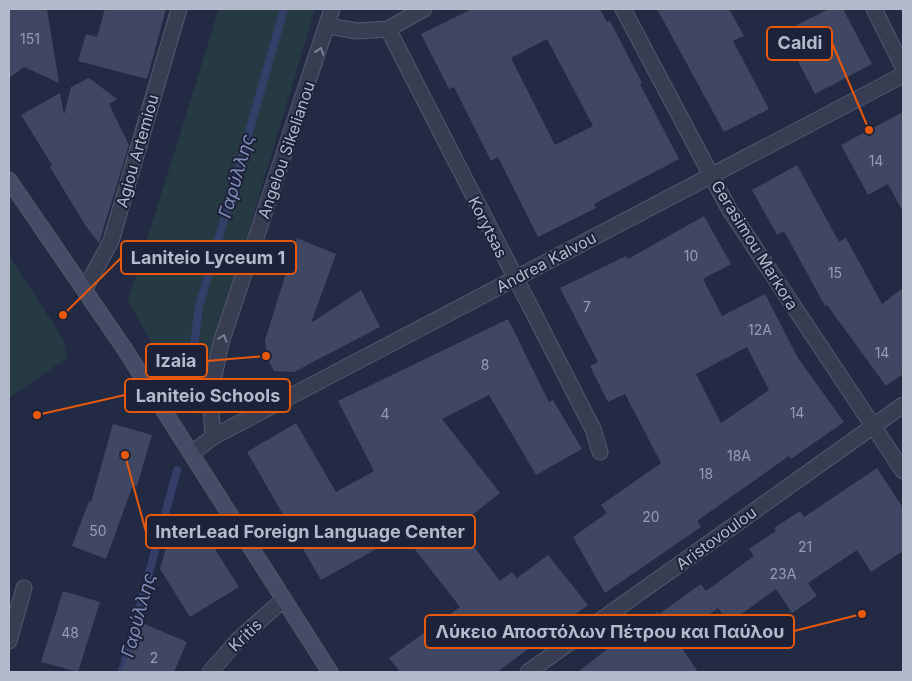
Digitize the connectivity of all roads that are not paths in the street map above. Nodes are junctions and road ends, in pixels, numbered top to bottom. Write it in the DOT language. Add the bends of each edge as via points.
graph roads {
  1 [pos="179,9"];
  2 [pos="332,9"];
  3 [pos="424,9"];
  4 [pos="624,9"];
  5 [pos="874,9"];
  6 [pos="328,26"];
  7 [pos="388,29"];
  8 [pos="903,67"];
  9 [pos="903,75"];
  10 [pos="711,175"];
  11 [pos="9,180"];
  12 [pos="515,279"];
  13 [pos="85,289"];
  14 [pos="903,405"];
  15 [pos="872,427"];
  16 [pos="213,437"];
  17 [pos="600,452"];
  18 [pos="192,453"];
  19 [pos="903,471"];
  20 [pos="24,588"];
  21 [pos="283,600"];
  22 [pos="9,641"];
  23 [pos="210,672"];
  24 [pos="330,672"];
  25 [pos="528,672"];
  1 -- 13 [label="street, Agiou Artemiou" via="111,241"];
  2 -- 6 [label="street, Angelou Sikelianou"];
  3 -- 7 [label="street"];
  4 -- 10 [label="street, Gerasimou Markora"];
  5 -- 8 [label="street"];
  6 -- 7 [label="street" via="357,31"];
  16 -- 6 [label="street, Angelou Sikelianou, one-way" via="210,396 221,343"];
  7 -- 12 [label="street, Korytsas"];
  9 -- 10 [label="street, Andrea Kalvou"];
  10 -- 12 [label="street, Andrea Kalvou"];
  10 -- 15 [label="street, Gerasimou Markora" via="729,209"];
  11 -- 13 [label="main road"];
  12 -- 16 [label="street, Andrea Kalvou"];
  12 -- 17 [label="street, Korytsas" via="593,429"];
  13 -- 18 [label="main road"];
  14 -- 15 [label="street, Aristovoulou"];
  15 -- 19 [label="street, Gerasimou Markora"];
  15 -- 25 [label="street, Aristovoulou"];
  16 -- 18 [label="street, Andrea Kalvou"];
  18 -- 21 [label="main road"];
  20 -- 22 [label="street"];
  21 -- 23 [label="street, Kritis" via="239,639"];
  21 -- 24 [label="main road"];
}
